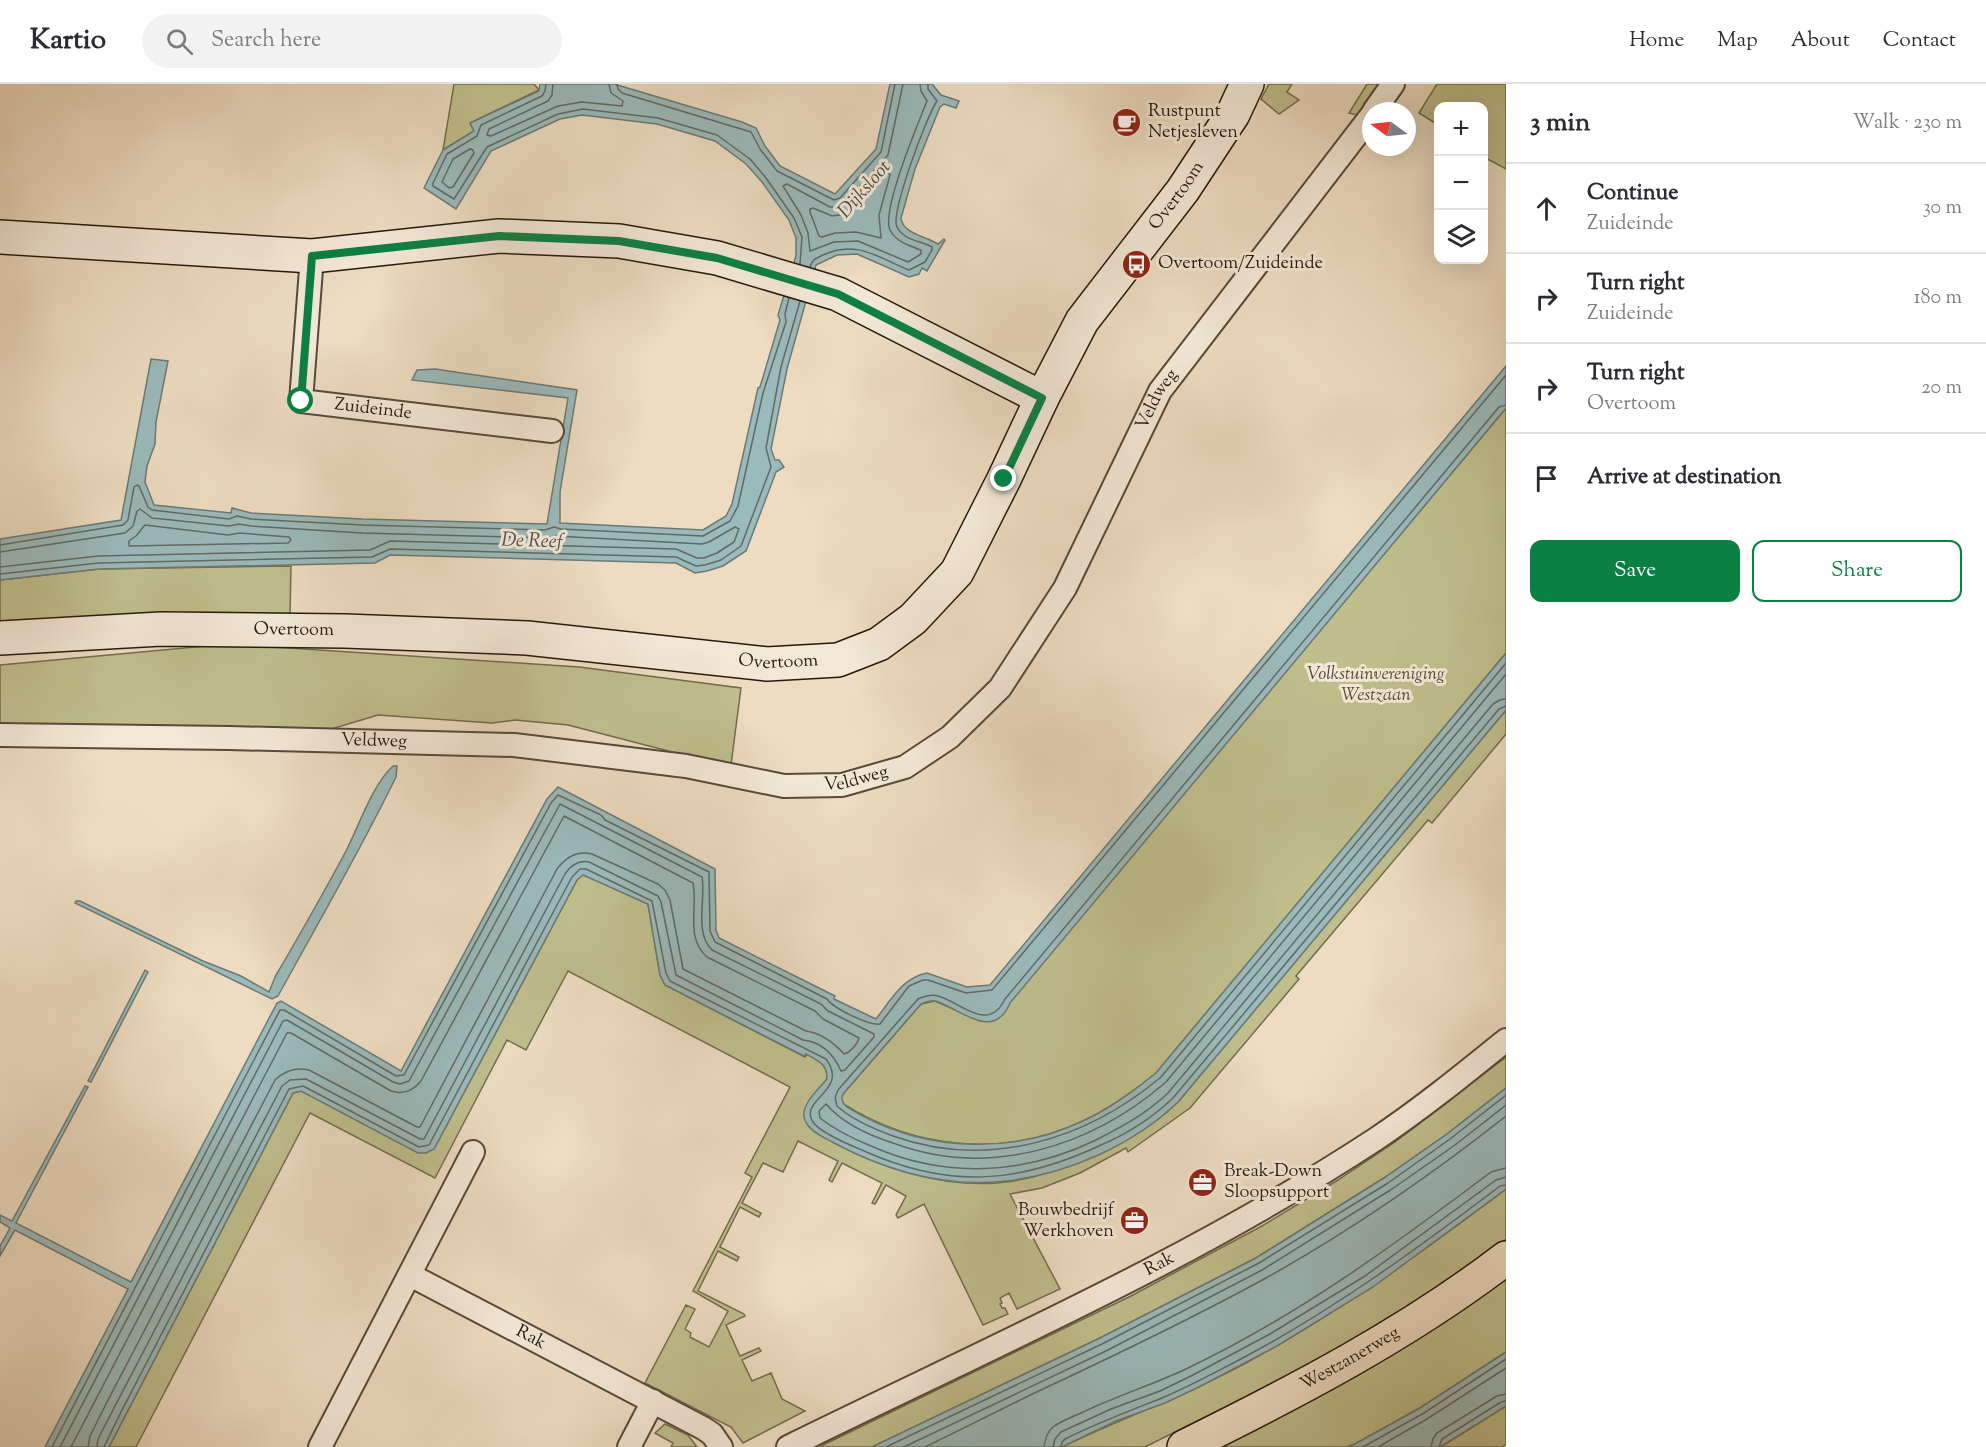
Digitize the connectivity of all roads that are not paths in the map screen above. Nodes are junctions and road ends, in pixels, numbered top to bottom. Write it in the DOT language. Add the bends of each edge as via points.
graph roads {
  1 [pos="1247,84"];
  2 [pos="1393,84"];
  3 [pos="1380,102"];
  4 [pos="1362,128"];
  5 [pos="0,237"];
  6 [pos="312,256"];
  7 [pos="1042,398"];
  8 [pos="552,430"];
  9 [pos="0,638"];
  10 [pos="0,735"];
  11 [pos="1506,1040"];
  12 [pos="473,1152"];
  13 [pos="1506,1258"];
  14 [pos="410,1275"];
  15 [pos="653,1401"];
  16 [pos="320,1447"];
  17 [pos="629,1447"];
  18 [pos="721,1447"];
  19 [pos="788,1447"];
  20 [pos="1184,1447"];
  1 -- 7 [label="street, Overtoom" via="1233,114 1183,190 1082,321"];
  2 -- 3 [label="street"];
  4 -- 10 [label="street, Veldweg" via="1160,391 1065,588 1000,688 950,737 905,767 842,785 784,786 687,766 514,745"];
  5 -- 6 [label="street"];
  6 -- 7 [label="street" via="499,236 619,241 717,258 838,294"];
  6 -- 8 [label="street, Zuideinde" via="301,401"];
  7 -- 9 [label="street, Overtoom" via="957,572 913,619 879,644 838,660 767,664 527,638 345,631 161,628"];
  11 -- 19 [label="street, Rak" via="1378,1137 1238,1223 1104,1294"];
  12 -- 14 [label="street"];
  13 -- 20 [label="main road, Westzanerweg" via="1341,1366"];
  14 -- 15 [label="street, Rak"];
  14 -- 16 [label="street"];
  15 -- 17 [label="street"];
  15 -- 18 [label="street, Rak" via="712,1434"];
}
